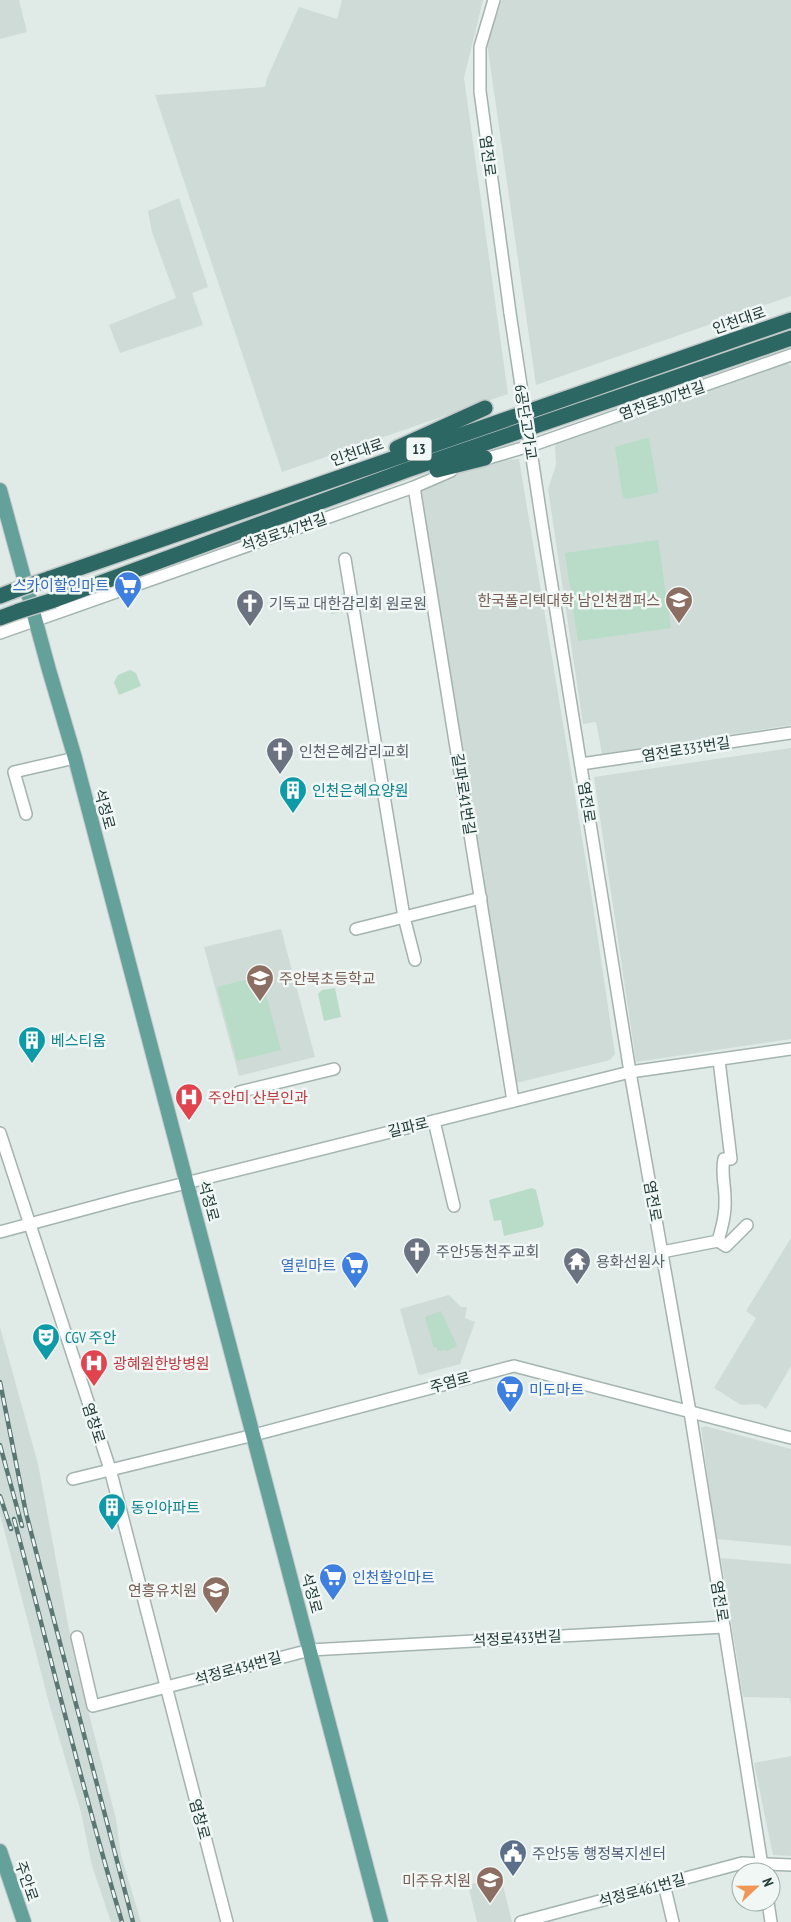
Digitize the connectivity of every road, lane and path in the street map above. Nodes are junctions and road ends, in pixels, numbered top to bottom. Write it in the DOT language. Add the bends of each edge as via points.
graph roads {
  1 [pos="494,0"];
  2 [pos="510,313"];
  3 [pos="791,320"];
  4 [pos="791,338"];
  5 [pos="791,355"];
  6 [pos="485,408"];
  7 [pos="533,445"];
  8 [pos="485,458"];
  9 [pos="414,487"];
  10 [pos="309,488"];
  11 [pos="0,490"];
  12 [pos="312,505"];
  13 [pos="543,530"];
  14 [pos="345,559"];
  15 [pos="6,594"];
  16 [pos="0,618"];
  17 [pos="36,621"];
  18 [pos="0,633"];
  19 [pos="791,733"];
  20 [pos="75,758"];
  21 [pos="581,764"];
  22 [pos="26,814"];
  23 [pos="481,898"];
  24 [pos="404,917"];
  25 [pos="356,929"];
  26 [pos="416,960"];
  27 [pos="791,1049"];
  28 [pos="719,1060"];
  29 [pos="334,1069"];
  30 [pos="630,1072"];
  31 [pos="239,1092"];
  32 [pos="513,1101"];
  33 [pos="434,1121"];
  34 [pos="0,1134"];
  35 [pos="187,1182"];
  36 [pos="454,1206"];
  37 [pos="29,1224"];
  38 [pos="747,1225"];
  39 [pos="0,1232"];
  40 [pos="718,1241"];
  41 [pos="662,1252"];
  42 [pos="690,1412"];
  43 [pos="254,1434"];
  44 [pos="791,1438"];
  45 [pos="110,1469"];
  46 [pos="73,1479"];
  47 [pos="724,1627"];
  48 [pos="77,1637"];
  49 [pos="310,1650"];
  50 [pos="165,1687"];
  51 [pos="0,1851"];
  52 [pos="762,1862"];
  53 [pos="731,1866"];
  54 [pos="664,1884"];
  55 [pos="554,1918"];
  56 [pos="24,1922"];
  57 [pos="228,1922"];
  58 [pos="381,1922"];
  59 [pos="522,1922"];
  60 [pos="673,1922"];
  1 -- 2 [label="street, 염전로" via="480,47 480,91"];
  2 -- 13 [label="street, 6공단고가교, bridge"];
  3 -- 10 [label="highway, 인천대로 / 13"];
  4 -- 12 [label="highway, 13"];
  5 -- 7 [label="street, 염전로307번길"];
  6 -- 10 [label="highway"];
  7 -- 8 [label="street, 석정로347번길"];
  8 -- 9 [label="street, 석정로347번길"];
  8 -- 12 [label="highway" via="366,493"];
  9 -- 17 [label="street, 석정로347번길"];
  9 -- 23 [label="street, 길파로41번길"];
  10 -- 15 [label="highway, 인천대로 / 13, bridge"];
  11 -- 17 [label="main road, 석정로"];
  12 -- 16 [label="highway, 13, bridge"];
  13 -- 21 [label="street, 염전로"];
  14 -- 24 [label="street"];
  17 -- 18 [label="street, 석정로347번길"];
  17 -- 20 [label="main road, 석정로"];
  19 -- 21 [label="street, 염전로333번길"];
  20 -- 22 [label="street" via="14,772"];
  20 -- 35 [label="main road, 석정로"];
  21 -- 30 [label="street, 염전로"];
  23 -- 24 [label="street"];
  23 -- 32 [label="street, 길파로41번길"];
  24 -- 25 [label="street"];
  24 -- 26 [label="street"];
  27 -- 28 [label="street, 길파로"];
  28 -- 30 [label="street, 길파로"];
  28 -- 40 [label="street" via="731,1159 724,1159 722,1171 725,1200"];
  29 -- 31 [label="street"];
  30 -- 32 [label="street, 길파로"];
  30 -- 41 [label="street, 염전로"];
  32 -- 33 [label="street, 길파로"];
  33 -- 35 [label="street, 길파로"];
  33 -- 36 [label="street"];
  34 -- 37 [label="street, 염창로"];
  35 -- 37 [label="street, 길파로"];
  35 -- 43 [label="main road, 석정로"];
  37 -- 39 [label="street, 길파로"];
  37 -- 45 [label="street, 염창로"];
  38 -- 40 [label="street" via="726,1246"];
  40 -- 41 [label="street"];
  41 -- 42 [label="street, 염전로"];
  42 -- 43 [label="street, 주염로" via="514,1366"];
  42 -- 44 [label="street, 주염로"];
  42 -- 47 [label="street, 염전로"];
  43 -- 45 [label="street, 주염로"];
  43 -- 49 [label="main road, 석정로"];
  45 -- 46 [label="street, 주염로"];
  45 -- 50 [label="street, 염창로"];
  47 -- 49 [label="street, 석정로433번길"];
  47 -- 52 [label="street, 염전로"];
  48 -- 50 [label="street" via="93,1706"];
  49 -- 50 [label="street, 석정로434번길"];
  49 -- 58 [label="main road, 석정로"];
  50 -- 57 [label="street, 염창로"];
  51 -- 56 [label="main road, 주안로"];
  53 -- 54 [label="street, 석정로461번길"];
  54 -- 55 [label="street, 석정로461번길"];
  54 -- 60 [label="street"];
  55 -- 59 [label="street, 석정로461번길"];
}
